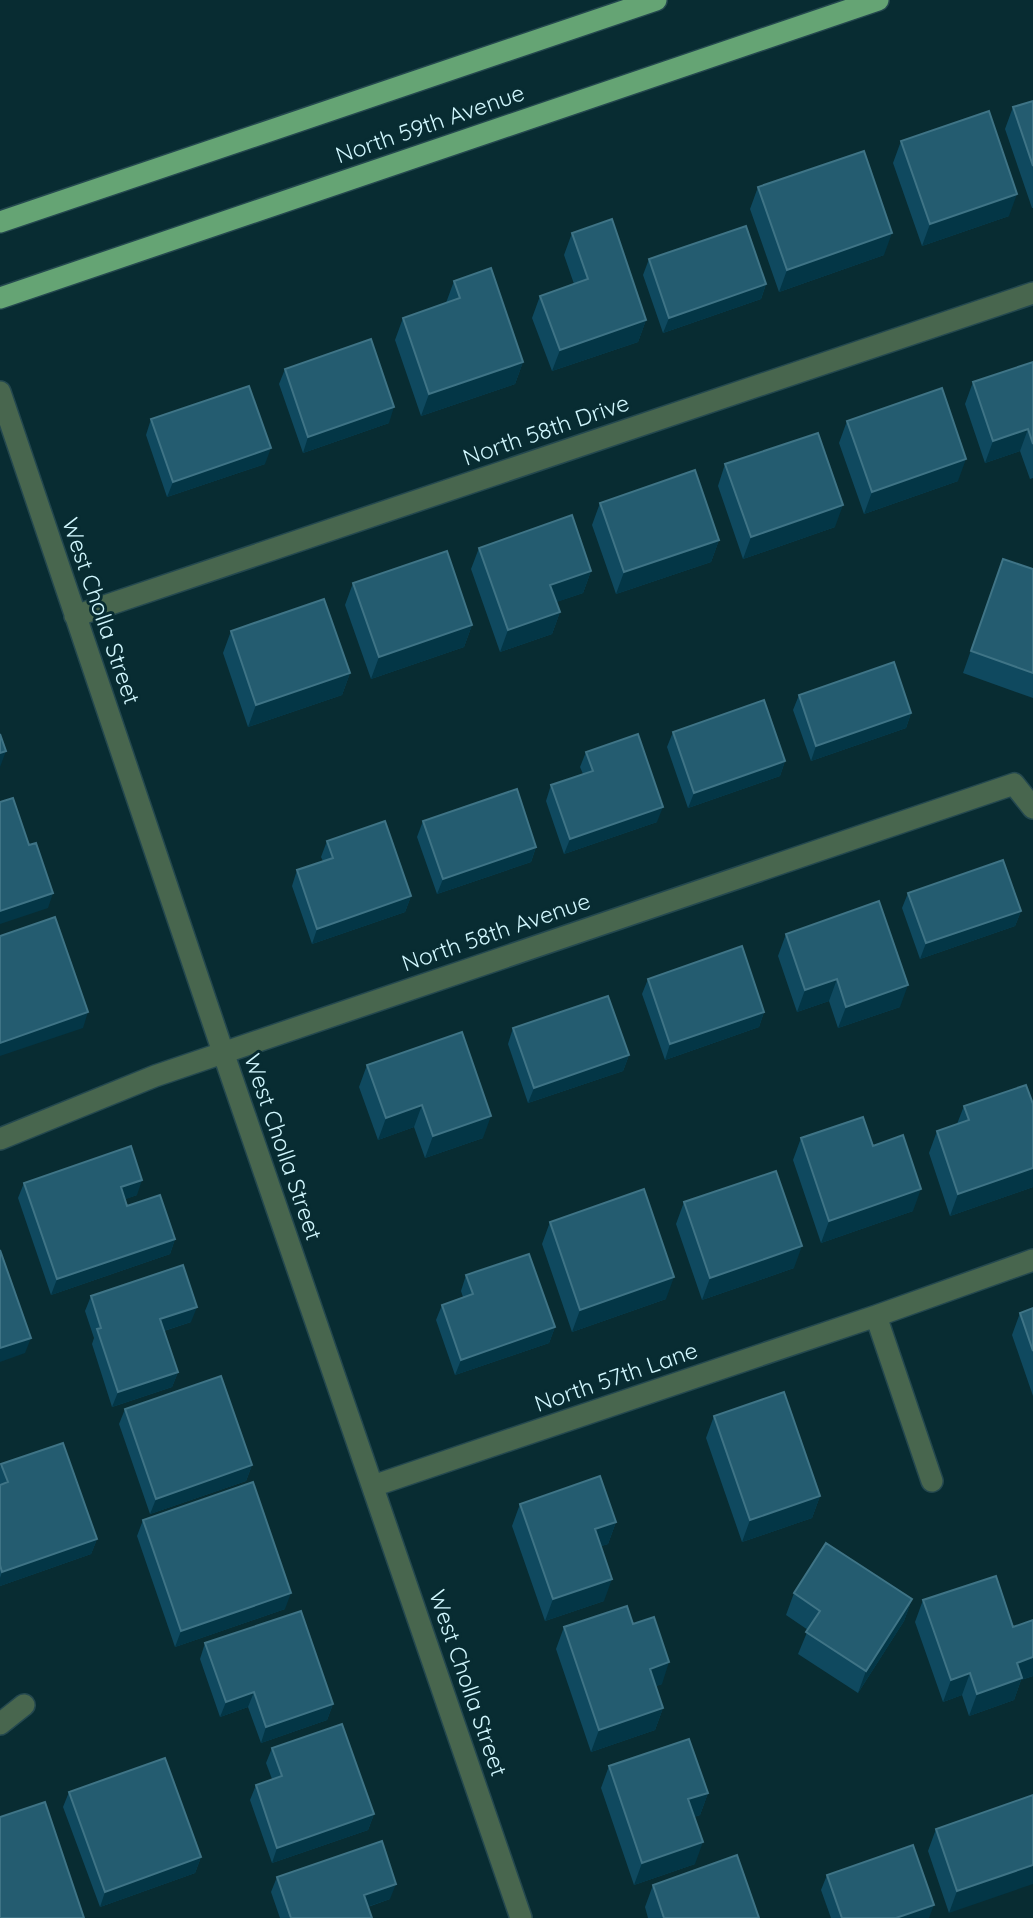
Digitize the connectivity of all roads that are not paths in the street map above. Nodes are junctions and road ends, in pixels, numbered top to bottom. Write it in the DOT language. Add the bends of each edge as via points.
graph roads {
  1 [pos="656,0"];
  2 [pos="878,0"];
  3 [pos="0,222"];
  4 [pos="1033,293"];
  5 [pos="0,298"];
  6 [pos="0,392"];
  7 [pos="75,616"];
  8 [pos="1033,808"];
  9 [pos="223,1052"];
  10 [pos="0,1139"];
  11 [pos="1033,1260"];
  12 [pos="876,1316"];
  13 [pos="932,1481"];
  14 [pos="373,1486"];
  15 [pos="24,1705"];
  16 [pos="0,1724"];
  17 [pos="521,1918"];
  1 -- 3 [label="main road, North 59th Avenue"];
  2 -- 5 [label="main road, North 59th Avenue"];
  4 -- 7 [label="street, North 58th Drive"];
  6 -- 7 [label="street, West Cholla Street"];
  7 -- 9 [label="street, West Cholla Street"];
  8 -- 9 [label="street, North 58th Avenue" via="1014,784"];
  9 -- 10 [label="street, North 58th Avenue"];
  9 -- 14 [label="street, West Cholla Street"];
  11 -- 12 [label="street, North 57th Lane"];
  12 -- 13 [label="street"];
  12 -- 14 [label="street, North 57th Lane"];
  14 -- 17 [label="street, West Cholla Street"];
  15 -- 16 [label="street"];
}
